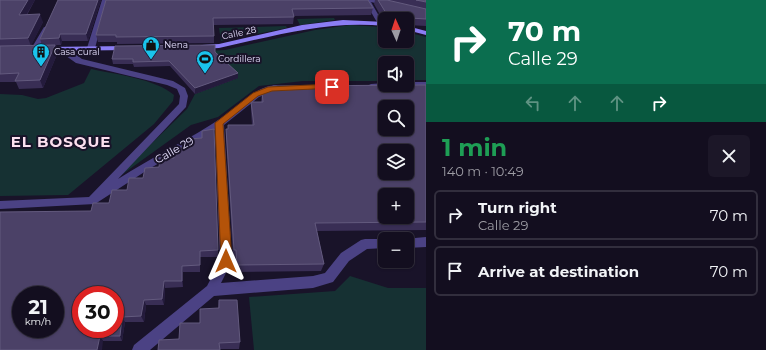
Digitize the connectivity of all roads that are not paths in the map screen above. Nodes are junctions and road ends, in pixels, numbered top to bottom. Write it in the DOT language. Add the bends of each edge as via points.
graph roads {
  1 [pos="105,0"];
  2 [pos="366,0"];
  3 [pos="370,0"];
  4 [pos="391,5"];
  5 [pos="378,17"];
  6 [pos="50,20"];
  7 [pos="378,23"];
  8 [pos="414,30"];
  9 [pos="426,33"];
  10 [pos="196,47"];
  11 [pos="91,48"];
  12 [pos="136,48"];
  13 [pos="62,49"];
  14 [pos="414,84"];
  15 [pos="426,84"];
  16 [pos="378,85"];
  17 [pos="363,86"];
  18 [pos="284,88"];
  19 [pos="219,123"];
  20 [pos="91,201"];
  21 [pos="0,205"];
  22 [pos="426,242"];
  23 [pos="378,243"];
  24 [pos="414,243"];
  25 [pos="211,290"];
  26 [pos="139,350"];
  1 -- 11 [label="street"];
  2 -- 5 [label="street"];
  3 -- 4 [label="street"];
  6 -- 13 [label="street" via="32,49"];
  7 -- 10 [label="street, Calle 28" via="326,24 219,46"];
  8 -- 9 [label="street"];
  11 -- 12 [label="street"];
  11 -- 13 [label="street"];
  13 -- 20 [label="street" via="80,61 170,83 181,88 184,96 183,105 102,186"];
  14 -- 15 [label="street"];
  16 -- 17 [label="street"];
  18 -- 19 [label="street, Calle 29" via="271,89 256,95"];
  19 -- 20 [label="street, Calle 29"];
  19 -- 25 [label="street" via="226,261"];
  20 -- 21 [label="street, Calle 29"];
  22 -- 24 [label="street"];
  23 -- 25 [label="street" via="365,244 345,257 329,278 324,280"];
  25 -- 26 [label="street"];
}
